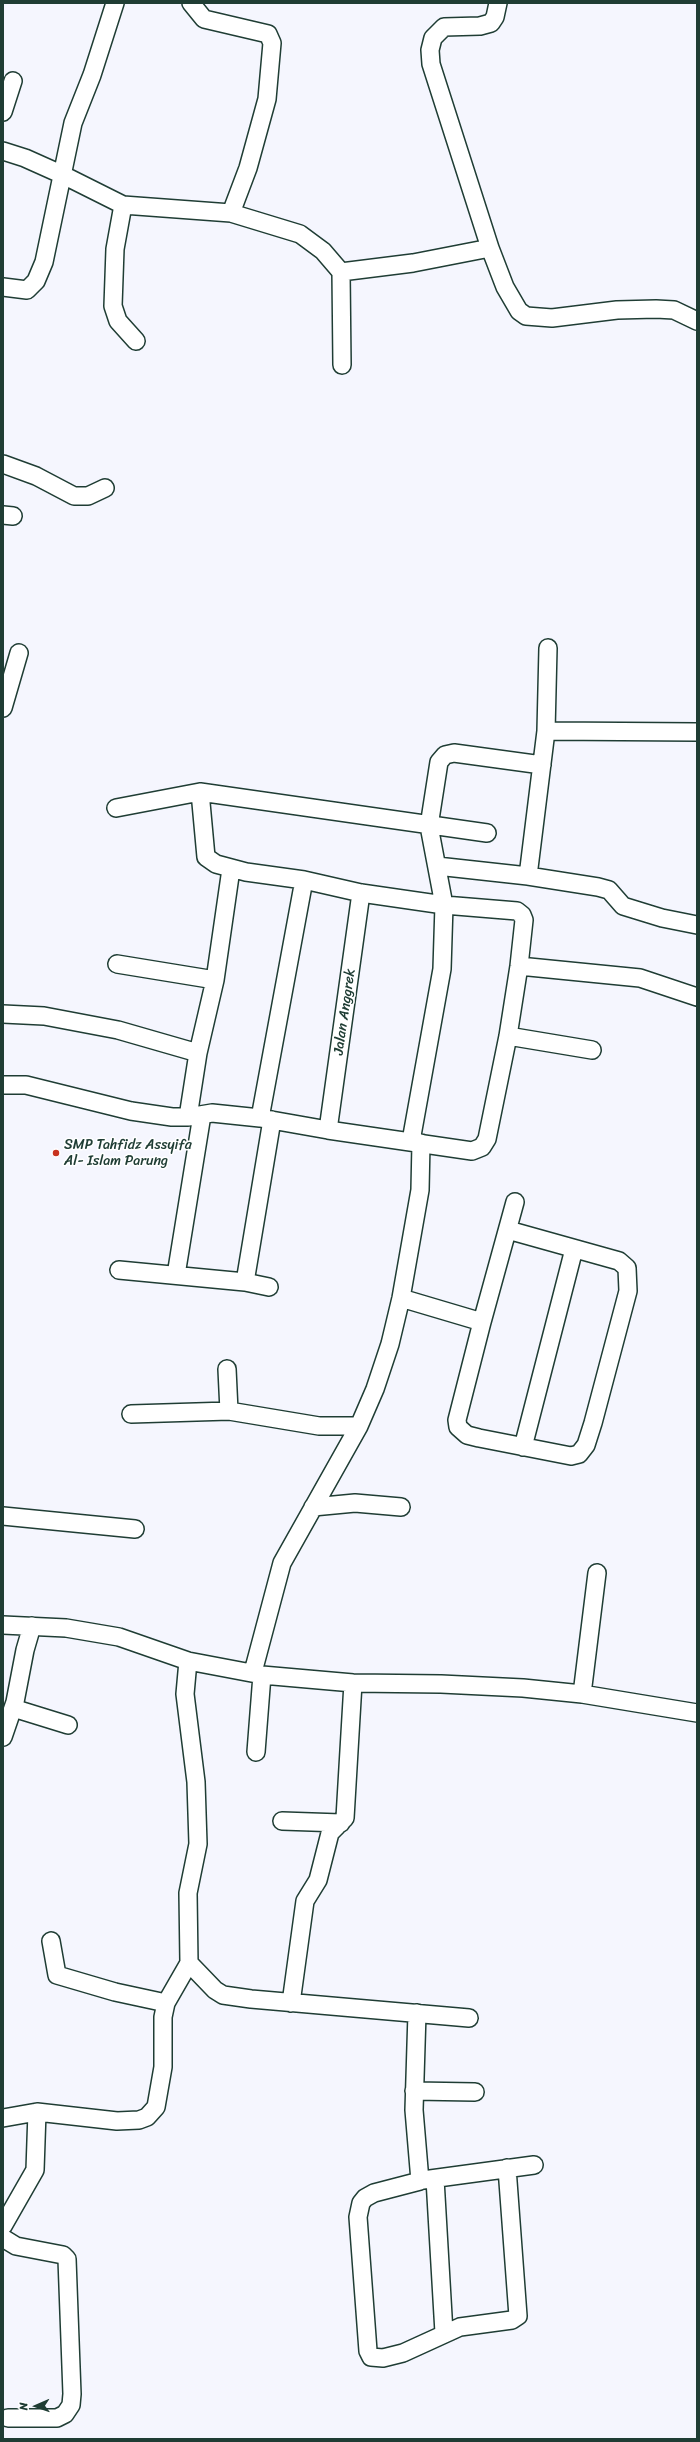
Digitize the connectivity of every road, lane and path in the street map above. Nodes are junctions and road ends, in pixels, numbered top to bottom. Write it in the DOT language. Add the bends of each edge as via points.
graph roads {
  1 [pos="115,3"];
  2 [pos="191,3"];
  3 [pos="498,3"];
  4 [pos="13,81"];
  5 [pos="3,112"];
  6 [pos="3,151"];
  7 [pos="63,175"];
  8 [pos="123,205"];
  9 [pos="231,213"];
  10 [pos="490,248"];
  11 [pos="341,272"];
  12 [pos="3,287"];
  13 [pos="697,321"];
  14 [pos="136,341"];
  15 [pos="342,365"];
  16 [pos="3,464"];
  17 [pos="105,488"];
  18 [pos="548,648"];
  19 [pos="19,653"];
  20 [pos="3,708"];
  21 [pos="546,731"];
  22 [pos="697,732"];
  23 [pos="542,765"];
  24 [pos="200,792"];
  25 [pos="116,808"];
  26 [pos="429,826"];
  27 [pos="487,833"];
  28 [pos="437,866"];
  29 [pos="231,869"];
  30 [pos="528,876"];
  31 [pos="304,880"];
  32 [pos="361,893"];
  33 [pos="444,905"];
  34 [pos="697,925"];
  35 [pos="117,964"];
  36 [pos="518,966"];
  37 [pos="215,980"];
  38 [pos="697,997"];
  39 [pos="3,1014"];
  40 [pos="508,1036"];
  41 [pos="592,1050"];
  42 [pos="198,1053"];
  43 [pos="3,1085"];
  44 [pos="195,1116"];
  45 [pos="266,1119"];
  46 [pos="328,1130"];
  47 [pos="416,1142"];
  48 [pos="515,1202"];
  49 [pos="508,1230"];
  50 [pos="574,1249"];
  51 [pos="119,1270"];
  52 [pos="176,1274"];
  53 [pos="245,1282"];
  54 [pos="269,1287"];
  55 [pos="401,1298"];
  56 [pos="482,1322"];
  57 [pos="226,1369"];
  58 [pos="229,1411"];
  59 [pos="131,1414"];
  60 [pos="359,1426"];
  61 [pos="523,1447"];
  62 [pos="313,1507"];
  63 [pos="402,1507"];
  64 [pos="3,1516"];
  65 [pos="135,1529"];
  66 [pos="597,1574"];
  67 [pos="3,1625"];
  68 [pos="32,1626"];
  69 [pos="188,1661"];
  70 [pos="258,1674"];
  71 [pos="353,1683"];
  72 [pos="582,1694"];
  73 [pos="13,1708"];
  74 [pos="697,1713"];
  75 [pos="68,1725"];
  76 [pos="3,1737"];
  77 [pos="256,1752"];
  78 [pos="282,1821"];
  79 [pos="341,1823"];
  80 [pos="51,1941"];
  81 [pos="189,1963"];
  82 [pos="291,2002"];
  83 [pos="166,2003"];
  84 [pos="417,2013"];
  85 [pos="469,2018"];
  86 [pos="414,2091"];
  87 [pos="475,2092"];
  88 [pos="37,2112"];
  89 [pos="3,2118"];
  90 [pos="534,2165"];
  91 [pos="507,2168"];
  92 [pos="427,2180"];
  93 [pos="3,2226"];
  94 [pos="3,2238"];
  95 [pos="444,2333"];
  96 [pos="8,2418"];
  1 -- 7 [label="street" via="92,75 73,123"];
  2 -- 9 [label="street" via="204,19 268,34 272,43 267,99 248,168"];
  3 -- 10 [label="street" via="491,23 480,26 444,27 433,38 430,50 434,71"];
  4 -- 5 [label="street"];
  6 -- 7 [label="street"];
  7 -- 8 [label="street"];
  7 -- 12 [label="street" via="44,262 36,281 27,290"];
  8 -- 9 [label="street"];
  8 -- 14 [label="street" via="115,249 113,306 118,321"];
  9 -- 11 [label="street" via="300,234 323,250"];
  10 -- 11 [label="street" via="413,263"];
  10 -- 13 [label="street" via="505,287 519,311 526,316 552,318 617,310 656,309 674,310"];
  11 -- 15 [label="street"];
  16 -- 17 [label="street" via="36,476 74,496 88,496"];
  18 -- 21 [label="street"];
  19 -- 20 [label="street"];
  21 -- 22 [label="street"];
  21 -- 23 [label="street"];
  23 -- 26 [label="street" via="454,753 445,755 439,762"];
  23 -- 30 [label="street"];
  24 -- 25 [label="street"];
  24 -- 26 [label="street"];
  24 -- 29 [label="street" via="206,857"];
  26 -- 27 [label="street"];
  26 -- 28 [label="street"];
  28 -- 30 [label="street"];
  28 -- 33 [label="street"];
  29 -- 31 [label="street"];
  29 -- 37 [label="street"];
  30 -- 34 [label="street" via="609,890 623,906"];
  31 -- 32 [label="street"];
  31 -- 45 [label="street"];
  32 -- 33 [label="street"];
  32 -- 46 [label="street, Jalan Anggrek"];
  33 -- 36 [label="street" via="517,911 522,915 524,920"];
  33 -- 47 [label="street" via="442,969"];
  35 -- 37 [label="street"];
  36 -- 38 [label="street" via="640,978"];
  36 -- 40 [label="street"];
  37 -- 42 [label="street"];
  39 -- 42 [label="street" via="44,1016 118,1030"];
  40 -- 41 [label="street"];
  40 -- 47 [label="street" via="487,1140 482,1147 472,1151"];
  42 -- 44 [label="street"];
  43 -- 44 [label="street" via="26,1085 172,1118"];
  44 -- 45 [label="street" via="212,1113"];
  44 -- 52 [label="street"];
  45 -- 46 [label="street"];
  45 -- 53 [label="street"];
  46 -- 47 [label="street"];
  47 -- 55 [label="street" via="420,1190"];
  48 -- 49 [label="street"];
  49 -- 50 [label="street"];
  49 -- 56 [label="street"];
  50 -- 61 [label="street"];
  50 -- 61 [label="street" via="619,1261 627,1268 628,1291 586,1445 579,1454 571,1456"];
  51 -- 52 [label="street"];
  52 -- 53 [label="street"];
  53 -- 54 [label="street"];
  55 -- 56 [label="street"];
  55 -- 60 [label="street" via="390,1344"];
  56 -- 61 [label="street" via="457,1420 458,1426 467,1435"];
  57 -- 58 [label="street"];
  58 -- 59 [label="street"];
  58 -- 60 [label="street" via="320,1426"];
  60 -- 62 [label="street"];
  62 -- 63 [label="street" via="355,1503"];
  62 -- 70 [label="street" via="287,1551 277,1578"];
  64 -- 65 [label="street"];
  66 -- 72 [label="street"];
  67 -- 68 [label="street"];
  68 -- 69 [label="street" via="66,1628 119,1637"];
  68 -- 73 [label="street"];
  69 -- 70 [label="street"];
  69 -- 81 [label="street" via="184,1694 196,1782 198,1832 188,1893"];
  70 -- 71 [label="street"];
  70 -- 77 [label="street"];
  71 -- 72 [label="street" via="441,1684"];
  71 -- 79 [label="street" via="347,1810 346,1818"];
  72 -- 74 [label="street"];
  73 -- 75 [label="street"];
  73 -- 76 [label="street"];
  78 -- 79 [label="street"];
  79 -- 82 [label="street" via="330,1833 318,1880 305,1901"];
  80 -- 83 [label="street" via="57,1975 115,1992"];
  81 -- 82 [label="street" via="223,1995"];
  81 -- 83 [label="street"];
  82 -- 84 [label="street"];
  83 -- 88 [label="street" via="163,2017 160,2093 156,2107 147,2117 117,2121"];
  84 -- 85 [label="street"];
  84 -- 86 [label="street"];
  86 -- 87 [label="street"];
  86 -- 92 [label="street"];
  88 -- 89 [label="street"];
  88 -- 93 [label="street" via="35,2170"];
  90 -- 91 [label="street"];
  91 -- 92 [label="street"];
  91 -- 95 [label="street" via="518,2316 512,2320 474,2324"];
  92 -- 95 [label="street"];
  92 -- 95 [label="street" via="374,2193 365,2198 359,2208 368,2351 372,2357 383,2358 403,2353"];
  94 -- 96 [label="street" via="16,2246 63,2255 67,2259 72,2394 71,2405 65,2414 57,2418"];
}
